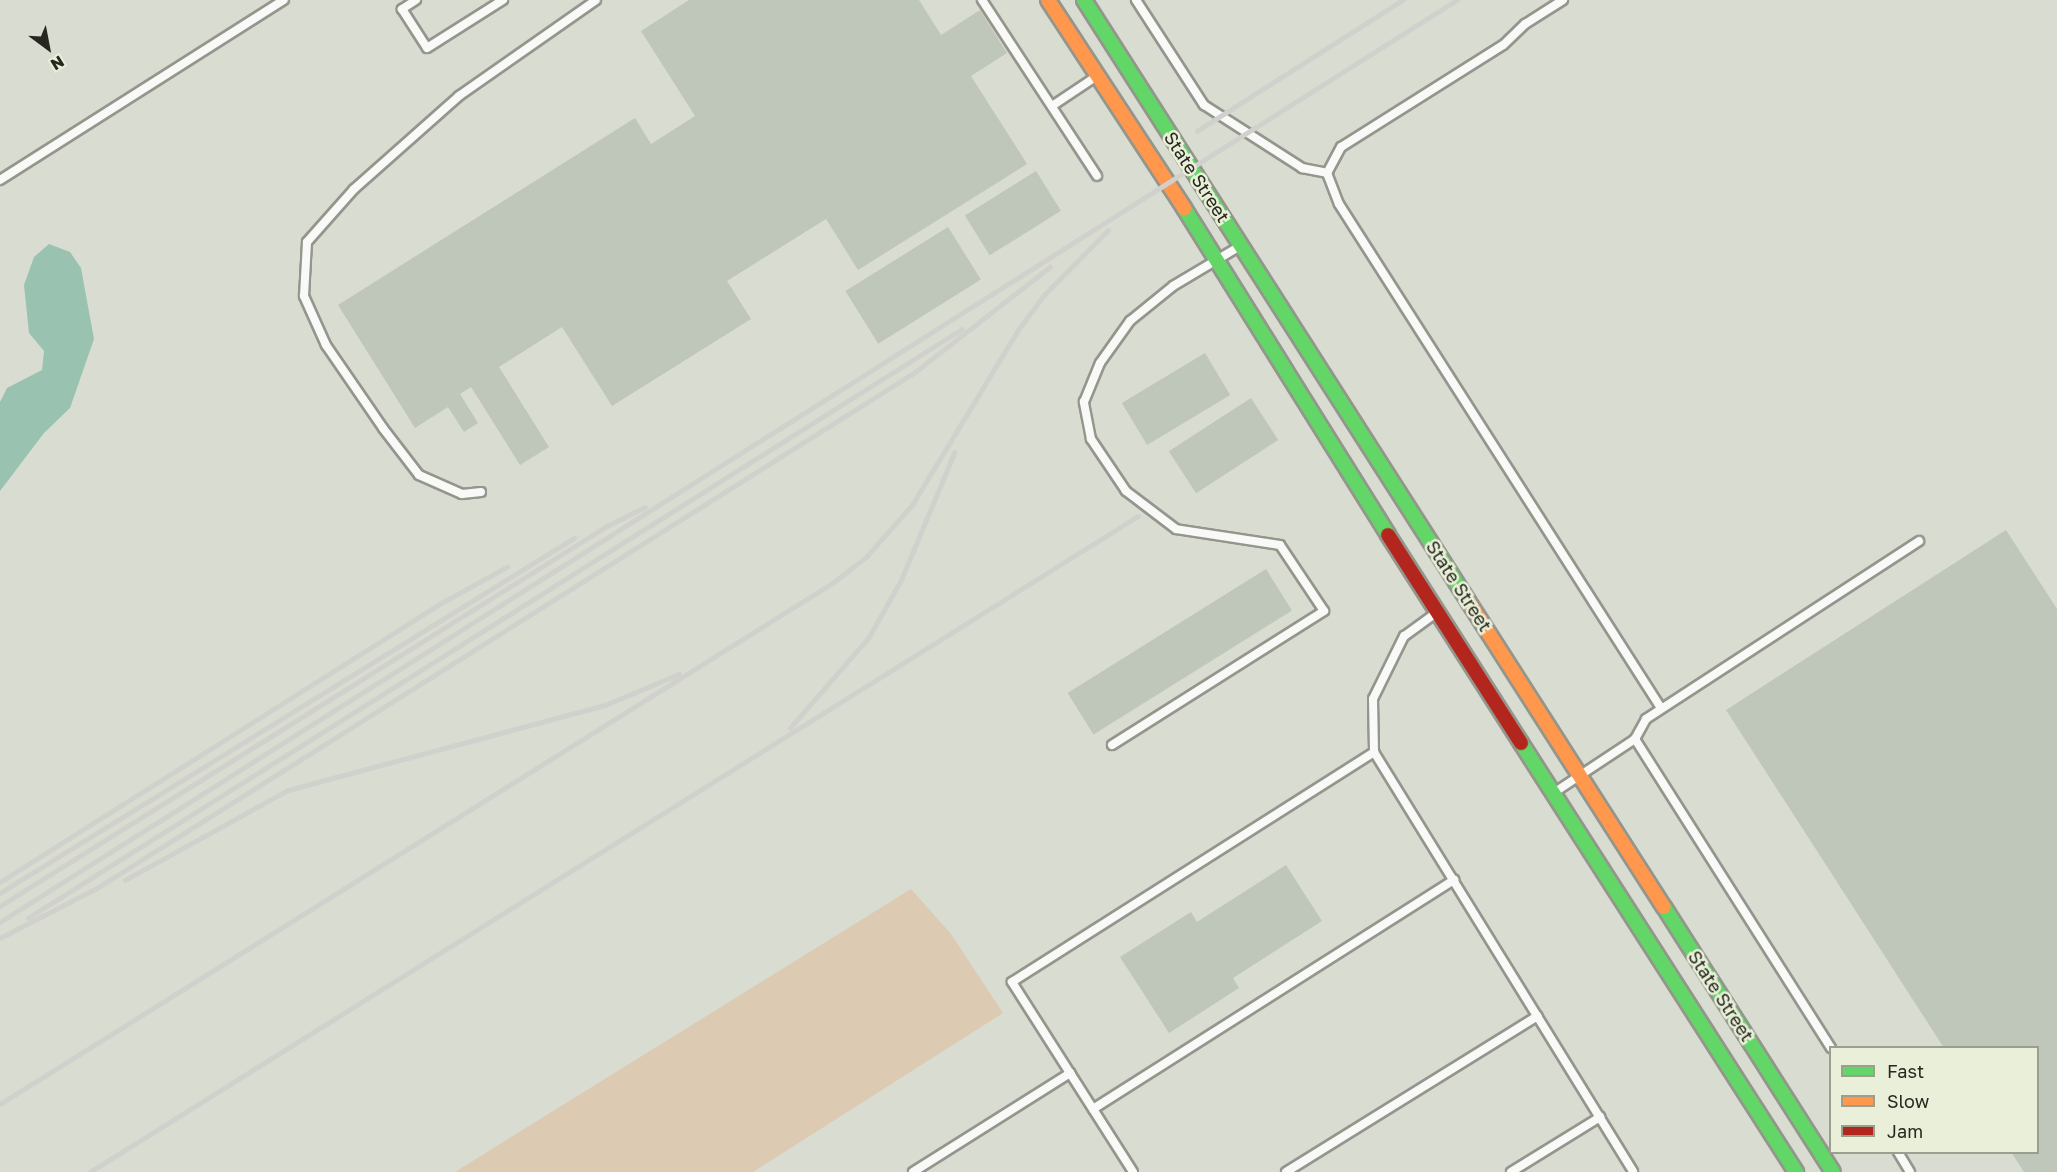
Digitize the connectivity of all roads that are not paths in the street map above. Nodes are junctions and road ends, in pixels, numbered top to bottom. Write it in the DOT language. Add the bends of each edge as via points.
graph roads {
  1 [pos="284,0"];
  2 [pos="416,0"];
  3 [pos="503,0"];
  4 [pos="596,0"];
  5 [pos="982,0"];
  6 [pos="1048,0"];
  7 [pos="1084,0"];
  8 [pos="1136,0"];
  9 [pos="1563,0"];
  10 [pos="1097,75"];
  11 [pos="1052,106"];
  12 [pos="1327,173"];
  13 [pos="1097,176"];
  14 [pos="0,180"];
  15 [pos="1240,246"];
  16 [pos="1218,260"];
  17 [pos="481,492"];
  18 [pos="1919,541"];
  19 [pos="1437,612"];
  20 [pos="1661,708"];
  21 [pos="1635,739"];
  22 [pos="1112,745"];
  23 [pos="1374,752"];
  24 [pos="1580,776"];
  25 [pos="1553,794"];
  26 [pos="1454,879"];
  27 [pos="1538,1016"];
  28 [pos="1830,1046"];
  29 [pos="1070,1073"];
  30 [pos="1093,1109"];
  31 [pos="1600,1117"];
  32 [pos="1899,1154"];
  33 [pos="1131,1171"];
  34 [pos="913,1172"];
  35 [pos="1286,1172"];
  36 [pos="1511,1172"];
  37 [pos="1633,1172"];
  38 [pos="1796,1172"];
  39 [pos="1833,1172"];
  40 [pos="1910,1172"];
  1 -- 14 [label="lane"];
  2 -- 3 [label="lane" via="402,9 427,48"];
  4 -- 17 [label="lane" via="459,96 354,189 307,242 304,296 326,345 383,428 419,475 462,494"];
  5 -- 11 [label="lane"];
  6 -- 10 [label="street, State Street"];
  7 -- 15 [label="street, State Street"];
  8 -- 12 [label="lane" via="1204,105 1302,168"];
  9 -- 12 [label="lane" via="1525,24 1503,45 1341,147"];
  10 -- 11 [label="lane"];
  10 -- 16 [label="street, State Street"];
  11 -- 13 [label="lane"];
  12 -- 20 [label="lane" via="1339,204"];
  15 -- 16 [label="lane"];
  15 -- 24 [label="street, State Street"];
  16 -- 19 [label="street, State Street"];
  16 -- 22 [label="lane" via="1173,286 1124,329 1100,363 1084,402 1091,439 1126,491 1176,529 1280,545 1324,611"];
  18 -- 20 [label="lane"];
  19 -- 23 [label="lane" via="1412,628 1394,653 1373,699"];
  19 -- 25 [label="street, State Street"];
  20 -- 21 [label="lane" via="1646,718"];
  21 -- 24 [label="lane"];
  21 -- 28 [label="lane"];
  23 -- 26 [label="lane"];
  23 -- 29 [label="lane" via="1012,982"];
  24 -- 25 [label="lane"];
  24 -- 39 [label="street, State Street"];
  25 -- 38 [label="street, State Street"];
  26 -- 27 [label="lane"];
  26 -- 30 [label="lane"];
  27 -- 31 [label="lane"];
  27 -- 35 [label="lane"];
  29 -- 30 [label="lane"];
  29 -- 34 [label="lane"];
  30 -- 33 [label="lane"];
  31 -- 36 [label="lane"];
  31 -- 37 [label="lane"];
  32 -- 40 [label="lane"];
}
